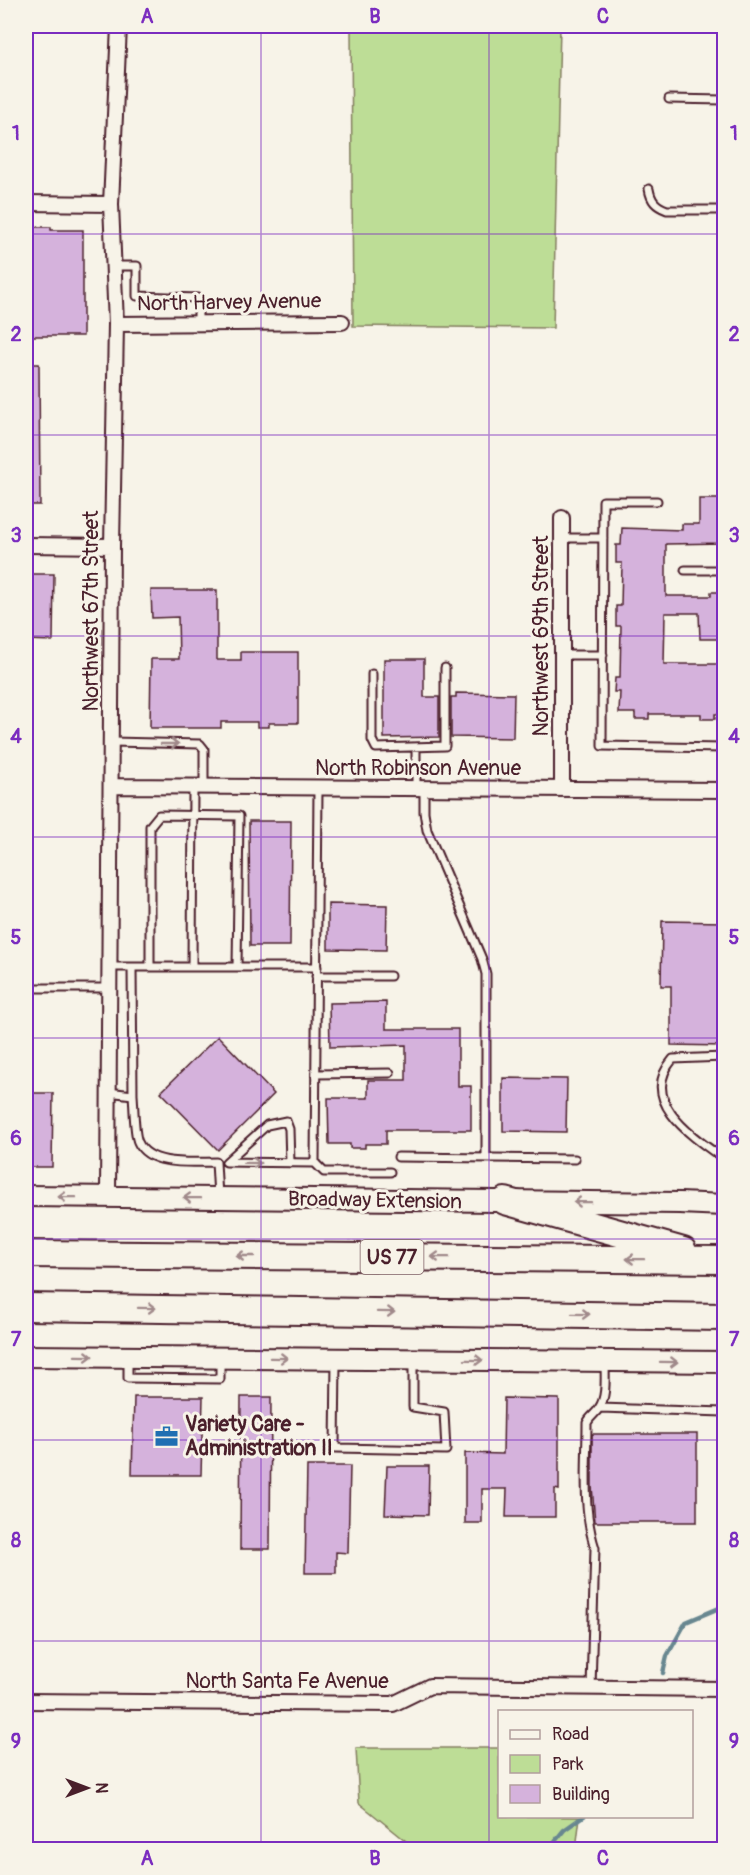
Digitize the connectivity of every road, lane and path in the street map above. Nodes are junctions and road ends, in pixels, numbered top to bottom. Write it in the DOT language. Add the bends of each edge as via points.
graph roads {
  1 [pos="119,26"];
  2 [pos="669,99"];
  3 [pos="724,99"];
  4 [pos="649,189"];
  5 [pos="26,203"];
  6 [pos="111,204"];
  7 [pos="724,210"];
  8 [pos="113,266"];
  9 [pos="342,322"];
  10 [pos="116,324"];
  11 [pos="198,324"];
  12 [pos="657,501"];
  13 [pos="562,518"];
  14 [pos="562,538"];
  15 [pos="603,538"];
  16 [pos="26,545"];
  17 [pos="112,546"];
  18 [pos="685,570"];
  19 [pos="724,570"];
  20 [pos="562,655"];
  21 [pos="603,655"];
  22 [pos="445,668"];
  23 [pos="372,674"];
  24 [pos="112,742"];
  25 [pos="416,747"];
  26 [pos="724,748"];
  27 [pos="111,786"];
  28 [pos="199,787"];
  29 [pos="318,788"];
  30 [pos="420,789"];
  31 [pos="562,789"];
  32 [pos="724,790"];
  33 [pos="193,815"];
  34 [pos="109,967"];
  35 [pos="132,967"];
  36 [pos="150,967"];
  37 [pos="192,967"];
  38 [pos="237,967"];
  39 [pos="317,967"];
  40 [pos="316,976"];
  41 [pos="390,976"];
  42 [pos="109,988"];
  43 [pos="26,991"];
  44 [pos="724,1057"];
  45 [pos="390,1073"];
  46 [pos="316,1074"];
  47 [pos="108,1092"];
  48 [pos="133,1095"];
  49 [pos="398,1157"];
  50 [pos="486,1158"];
  51 [pos="575,1159"];
  52 [pos="724,1159"];
  53 [pos="216,1162"];
  54 [pos="226,1162"];
  55 [pos="290,1163"];
  56 [pos="315,1163"];
  57 [pos="390,1172"];
  58 [pos="26,1196"];
  59 [pos="108,1197"];
  60 [pos="219,1198"];
  61 [pos="505,1201"];
  62 [pos="724,1205"];
  63 [pos="26,1254"];
  64 [pos="720,1260"];
  65 [pos="26,1307"];
  66 [pos="724,1317"];
  67 [pos="26,1356"];
  68 [pos="336,1359"];
  69 [pos="413,1359"];
  70 [pos="605,1361"];
  71 [pos="724,1362"];
  72 [pos="600,1408"];
  73 [pos="724,1412"];
  74 [pos="591,1688"];
  75 [pos="724,1689"];
  76 [pos="26,1701"];
  1 -- 6 [label="street, Northwest 67th Street"];
  2 -- 3 [label="lane"];
  4 -- 7 [label="lane" via="651,199 667,210"];
  5 -- 6 [label="street"];
  6 -- 8 [label="street, Northwest 67th Street"];
  8 -- 10 [label="street, Northwest 67th Street"];
  8 -- 11 [label="lane" via="136,266 136,296 198,298"];
  9 -- 11 [label="street, North Harvey Avenue"];
  10 -- 11 [label="street, North Harvey Avenue"];
  10 -- 17 [label="street, Northwest 67th Street"];
  12 -- 15 [label="lane" via="603,501"];
  13 -- 14 [label="street, Northwest 69th Street"];
  14 -- 15 [label="lane"];
  14 -- 20 [label="street, Northwest 69th Street"];
  15 -- 21 [label="lane"];
  16 -- 17 [label="street"];
  17 -- 24 [label="street, Northwest 67th Street"];
  18 -- 19 [label="lane"];
  20 -- 21 [label="lane"];
  20 -- 31 [label="street, Northwest 69th Street"];
  21 -- 26 [label="lane" via="602,746"];
  22 -- 25 [label="lane" via="445,746"];
  23 -- 25 [label="lane" via="372,740 376,748"];
  24 -- 27 [label="street, Northwest 67th Street"];
  24 -- 28 [label="lane, one-way" via="200,744 204,748"];
  25 -- 30 [label="lane"];
  27 -- 28 [label="street, North Robinson Avenue"];
  27 -- 34 [label="street, Northwest 67th Street"];
  28 -- 29 [label="street, North Robinson Avenue"];
  28 -- 33 [label="lane"];
  29 -- 30 [label="street, North Robinson Avenue"];
  29 -- 39 [label="lane"];
  30 -- 31 [label="street, North Robinson Avenue"];
  30 -- 50 [label="lane" via="427,830 486,974"];
  31 -- 32 [label="street, North Robinson Avenue"];
  33 -- 36 [label="lane" via="159,815 150,826"];
  33 -- 37 [label="lane"];
  33 -- 38 [label="lane" via="239,816"];
  34 -- 35 [label="lane"];
  34 -- 42 [label="street, Northwest 67th Street"];
  35 -- 36 [label="lane"];
  35 -- 48 [label="lane"];
  36 -- 37 [label="lane"];
  37 -- 38 [label="lane"];
  38 -- 39 [label="lane"];
  39 -- 40 [label="lane"];
  40 -- 41 [label="lane"];
  40 -- 46 [label="lane"];
  42 -- 43 [label="lane"];
  42 -- 47 [label="street, Northwest 67th Street"];
  44 -- 52 [label="lane" via="673,1059 665,1069 660,1087 668,1108 685,1131"];
  45 -- 46 [label="lane"];
  46 -- 56 [label="lane"];
  47 -- 48 [label="lane"];
  47 -- 59 [label="street, Northwest 67th Street"];
  48 -- 53 [label="lane" via="137,1141 147,1153 171,1162"];
  49 -- 50 [label="lane"];
  50 -- 51 [label="lane"];
  53 -- 54 [label="lane"];
  53 -- 60 [label="lane"];
  54 -- 55 [label="lane, one-way"];
  54 -- 55 [label="lane" via="267,1125 286,1121"];
  55 -- 56 [label="lane"];
  56 -- 57 [label="lane" via="324,1172"];
  59 -- 58 [label="main road, Broadway Extension, one-way"];
  60 -- 59 [label="main road, Broadway Extension, one-way"];
  60 -- 61 [label="main road, Broadway Extension"];
  62 -- 61 [label="main road, Broadway Extension, one-way"];
  61 -- 64 [label="highway"];
  64 -- 63 [label="highway, US 77, one-way"];
  65 -- 66 [label="highway, one-way"];
  67 -- 68 [label="main road, one-way"];
  68 -- 69 [label="main road"];
  68 -- 69 [label="lane" via="335,1448 446,1450 444,1412 413,1407"];
  69 -- 70 [label="main road, one-way"];
  70 -- 71 [label="main road, one-way"];
  70 -- 72 [label="lane"];
  72 -- 73 [label="lane"];
  72 -- 74 [label="lane" via="587,1423 587,1512 595,1548"];
  74 -- 75 [label="street, North Santa Fe Avenue"];
  74 -- 76 [label="street, North Santa Fe Avenue" via="430,1686 393,1704"];
}
